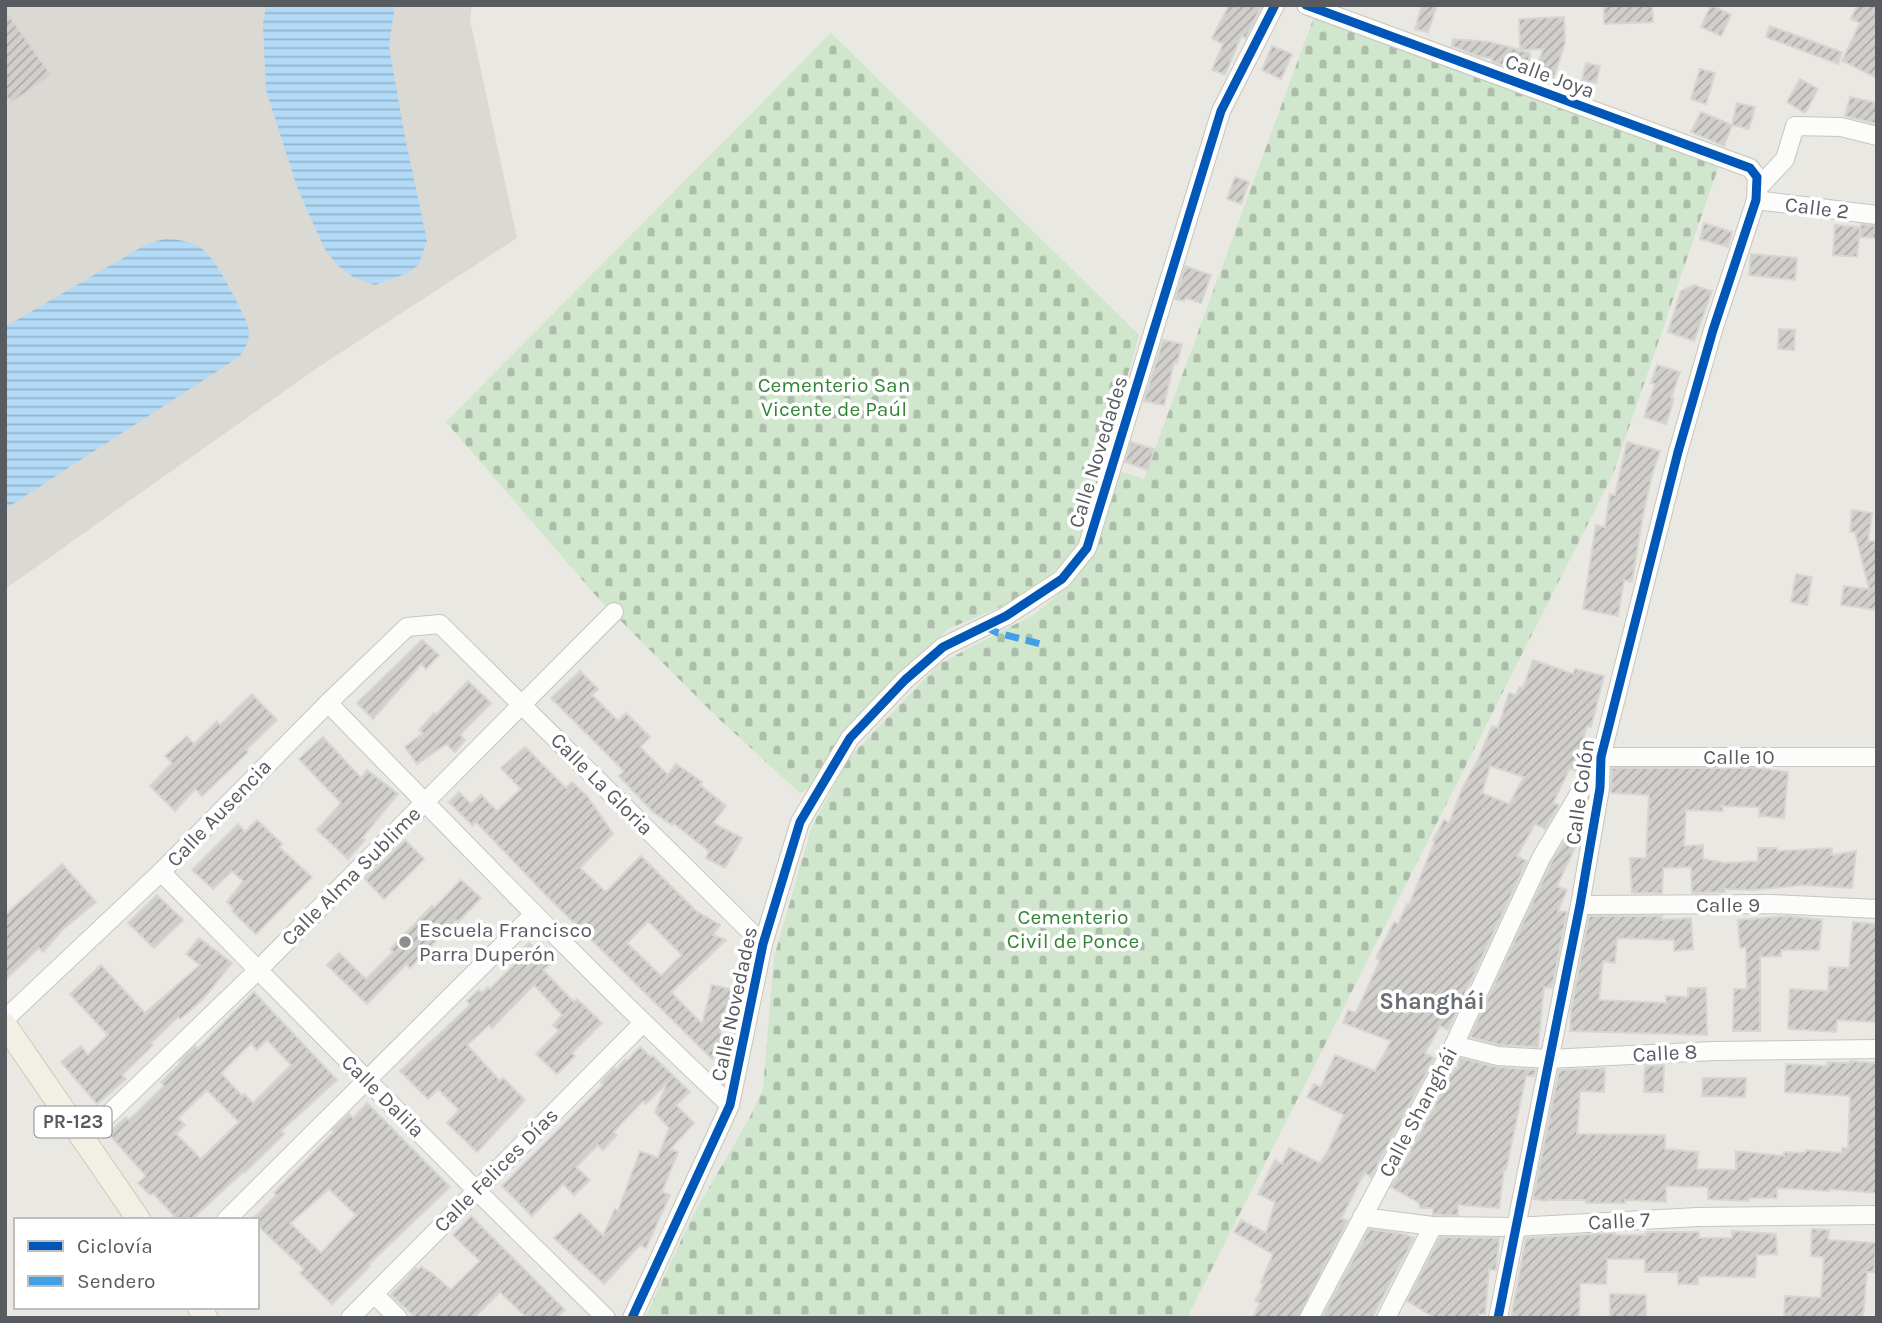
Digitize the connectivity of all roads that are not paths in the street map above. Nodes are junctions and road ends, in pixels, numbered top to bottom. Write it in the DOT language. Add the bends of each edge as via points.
graph roads {
  1 [pos="1275,5"];
  2 [pos="1306,5"];
  3 [pos="1877,136"];
  4 [pos="1757,194"];
  5 [pos="1877,215"];
  6 [pos="614,612"];
  7 [pos="440,624"];
  8 [pos="328,703"];
  9 [pos="520,704"];
  10 [pos="1601,757"];
  11 [pos="1877,757"];
  12 [pos="425,802"];
  13 [pos="161,872"];
  14 [pos="1580,905"];
  15 [pos="1877,909"];
  16 [pos="534,915"];
  17 [pos="763,944"];
  18 [pos="258,970"];
  19 [pos="5,1022"];
  20 [pos="643,1023"];
  21 [pos="1454,1045"];
  22 [pos="1877,1049"];
  23 [pos="1548,1059"];
  24 [pos="366,1079"];
  25 [pos="730,1105"];
  26 [pos="84,1138"];
  27 [pos="476,1190"];
  28 [pos="1877,1215"];
  29 [pos="1362,1217"];
  30 [pos="138,1218"];
  31 [pos="228,1218"];
  32 [pos="1433,1226"];
  33 [pos="1515,1227"];
  34 [pos="374,1294"];
  35 [pos="349,1318"];
  36 [pos="398,1318"];
  37 [pos="606,1318"];
  38 [pos="632,1318"];
  39 [pos="1309,1318"];
  40 [pos="1386,1318"];
  41 [pos="1498,1318"];
  1 -- 17 [label="street, Calle Novedades" via="1221,111 1087,548 1062,579 1028,603 943,647 850,738 800,822"];
  2 -- 4 [label="street, Calle Joya" via="1750,168 1757,177"];
  3 -- 4 [label="street" via="1841,127 1795,126 1785,159"];
  4 -- 5 [label="street, Calle 2"];
  4 -- 10 [label="street, Calle Colón" via="1678,452"];
  6 -- 9 [label="street, Calle Alma Sublime"];
  7 -- 8 [label="street, Calle Ausencia" via="407,627"];
  7 -- 9 [label="street, Calle La Gloria"];
  8 -- 12 [label="street"];
  8 -- 13 [label="street, Calle Ausencia"];
  9 -- 12 [label="street, Calle Alma Sublime"];
  9 -- 17 [label="street, Calle La Gloria"];
  10 -- 11 [label="street, Calle 10"];
  10 -- 14 [label="street, Calle Colón"];
  10 -- 21 [label="street, Calle Shanghái" via="1541,858"];
  12 -- 16 [label="street"];
  12 -- 18 [label="street, Calle Alma Sublime"];
  13 -- 18 [label="street, Calle Dalila"];
  13 -- 19 [label="street, Calle Ausencia"];
  14 -- 15 [label="street, Calle 9" via="1770,904"];
  14 -- 23 [label="street, Calle Colón"];
  16 -- 20 [label="street"];
  16 -- 24 [label="street"];
  17 -- 25 [label="street, Calle Novedades"];
  18 -- 24 [label="street, Calle Dalila"];
  18 -- 26 [label="street, Calle Alma Sublime"];
  19 -- 26 [label="main road, PR-123"];
  20 -- 25 [label="street"];
  20 -- 27 [label="street, Calle Felices Días"];
  21 -- 23 [label="street, Calle 8" via="1498,1056"];
  21 -- 29 [label="street, Calle Shanghái"];
  22 -- 23 [label="street, Calle 8"];
  23 -- 33 [label="street, Calle Colón"];
  24 -- 27 [label="street, Calle Dalila"];
  24 -- 31 [label="street"];
  25 -- 38 [label="street, Calle Novedades"];
  26 -- 30 [label="main road, PR-123"];
  27 -- 34 [label="street, Calle Felices Días"];
  27 -- 37 [label="street, Calle Dalila"];
  28 -- 33 [label="street, Calle 7" via="1697,1217"];
  29 -- 32 [label="street, Calle 7"];
  29 -- 39 [label="street, Calle Shanghái"];
  32 -- 33 [label="street, Calle 7"];
  32 -- 40 [label="street"];
  33 -- 41 [label="street, Calle Colón"];
  34 -- 35 [label="street, Calle Felices Días"];
  34 -- 36 [label="street"];
}
